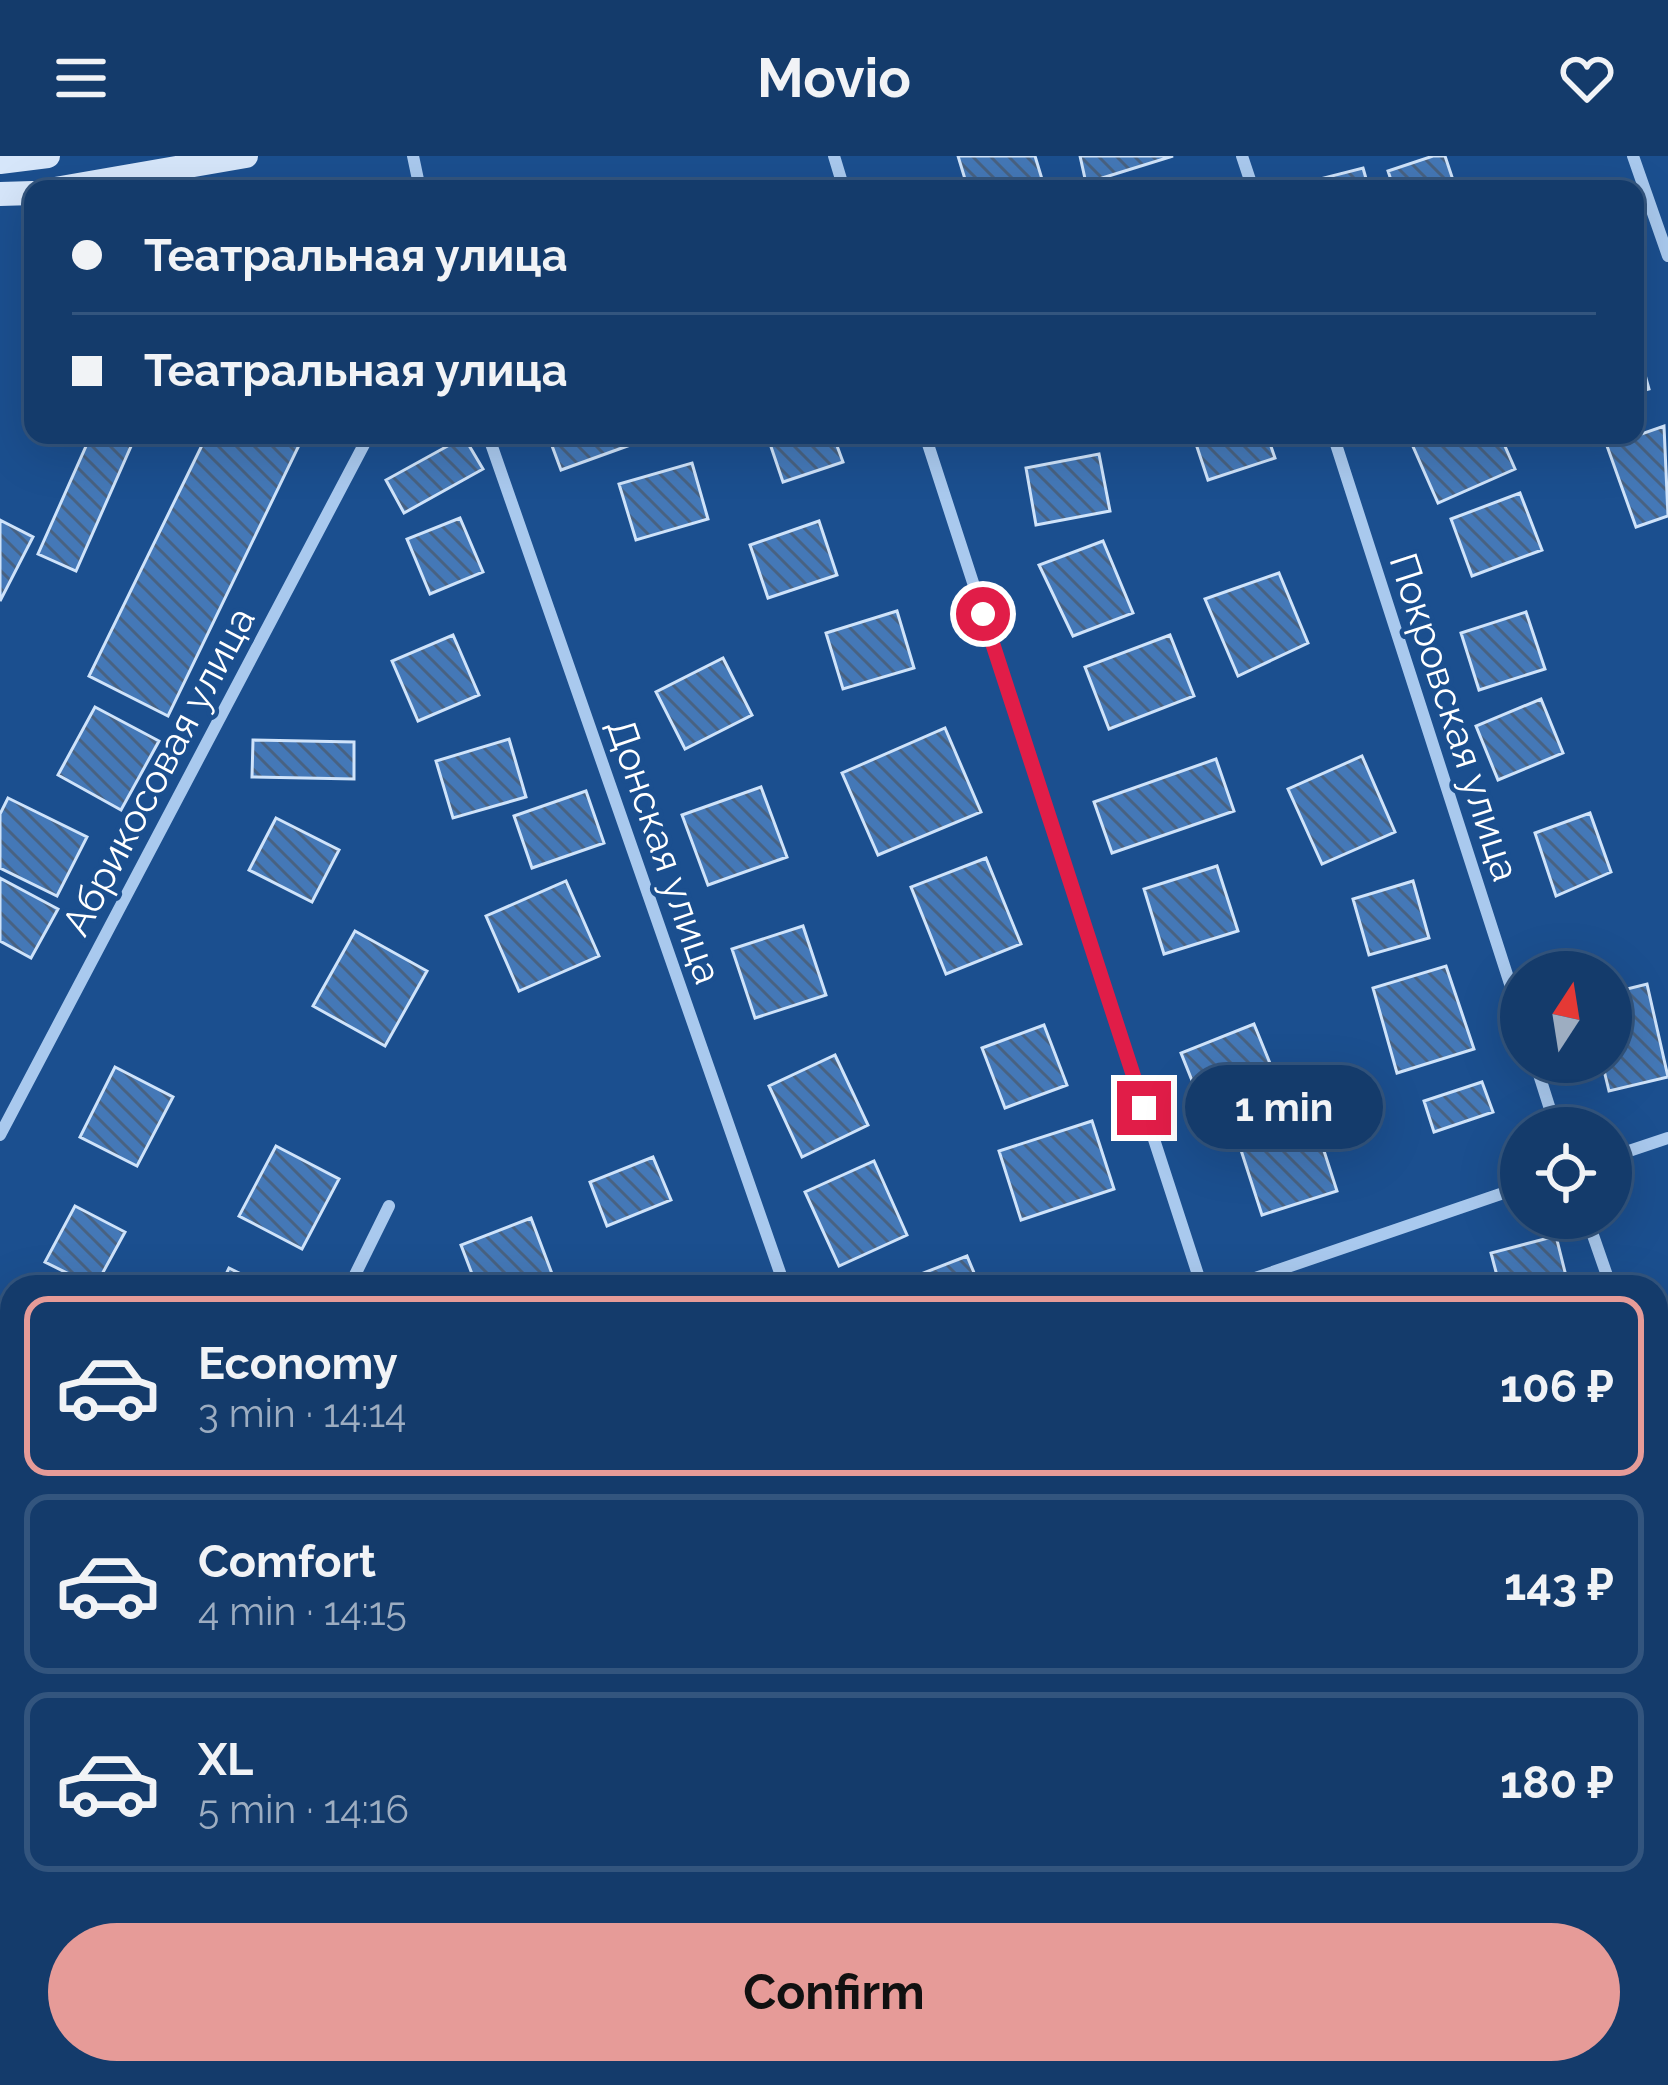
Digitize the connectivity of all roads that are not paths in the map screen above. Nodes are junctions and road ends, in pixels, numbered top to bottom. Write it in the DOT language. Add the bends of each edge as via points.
graph roads {
  1 [pos="48,156"];
  2 [pos="246,156"];
  3 [pos="0,162"];
  4 [pos="108,180"];
  5 [pos="1644,187"];
  6 [pos="1668,256"];
  7 [pos="364,444"];
  8 [pos="491,444"];
  9 [pos="928,444"];
  10 [pos="1336,444"];
  11 [pos="1500,953"];
  12 [pos="0,1135"];
  13 [pos="1668,1138"];
  14 [pos="1632,1149"];
  15 [pos="1500,1194"];
  16 [pos="389,1206"];
  17 [pos="1594,1239"];
  18 [pos="355,1275"];
  19 [pos="781,1275"];
  20 [pos="1198,1275"];
  21 [pos="1264,1275"];
  22 [pos="1607,1275"];
  1 -- 3 [label="main road"];
  2 -- 4 [label="main road"];
  5 -- 6 [label="street"];
  7 -- 12 [label="street, Абрикосовая улица"];
  8 -- 19 [label="street, Донская улица"];
  9 -- 20 [label="street"];
  10 -- 11 [label="street, Покровская улица"];
  13 -- 14 [label="street"];
  15 -- 21 [label="street"];
  16 -- 18 [label="street"];
  17 -- 22 [label="street"];
}
